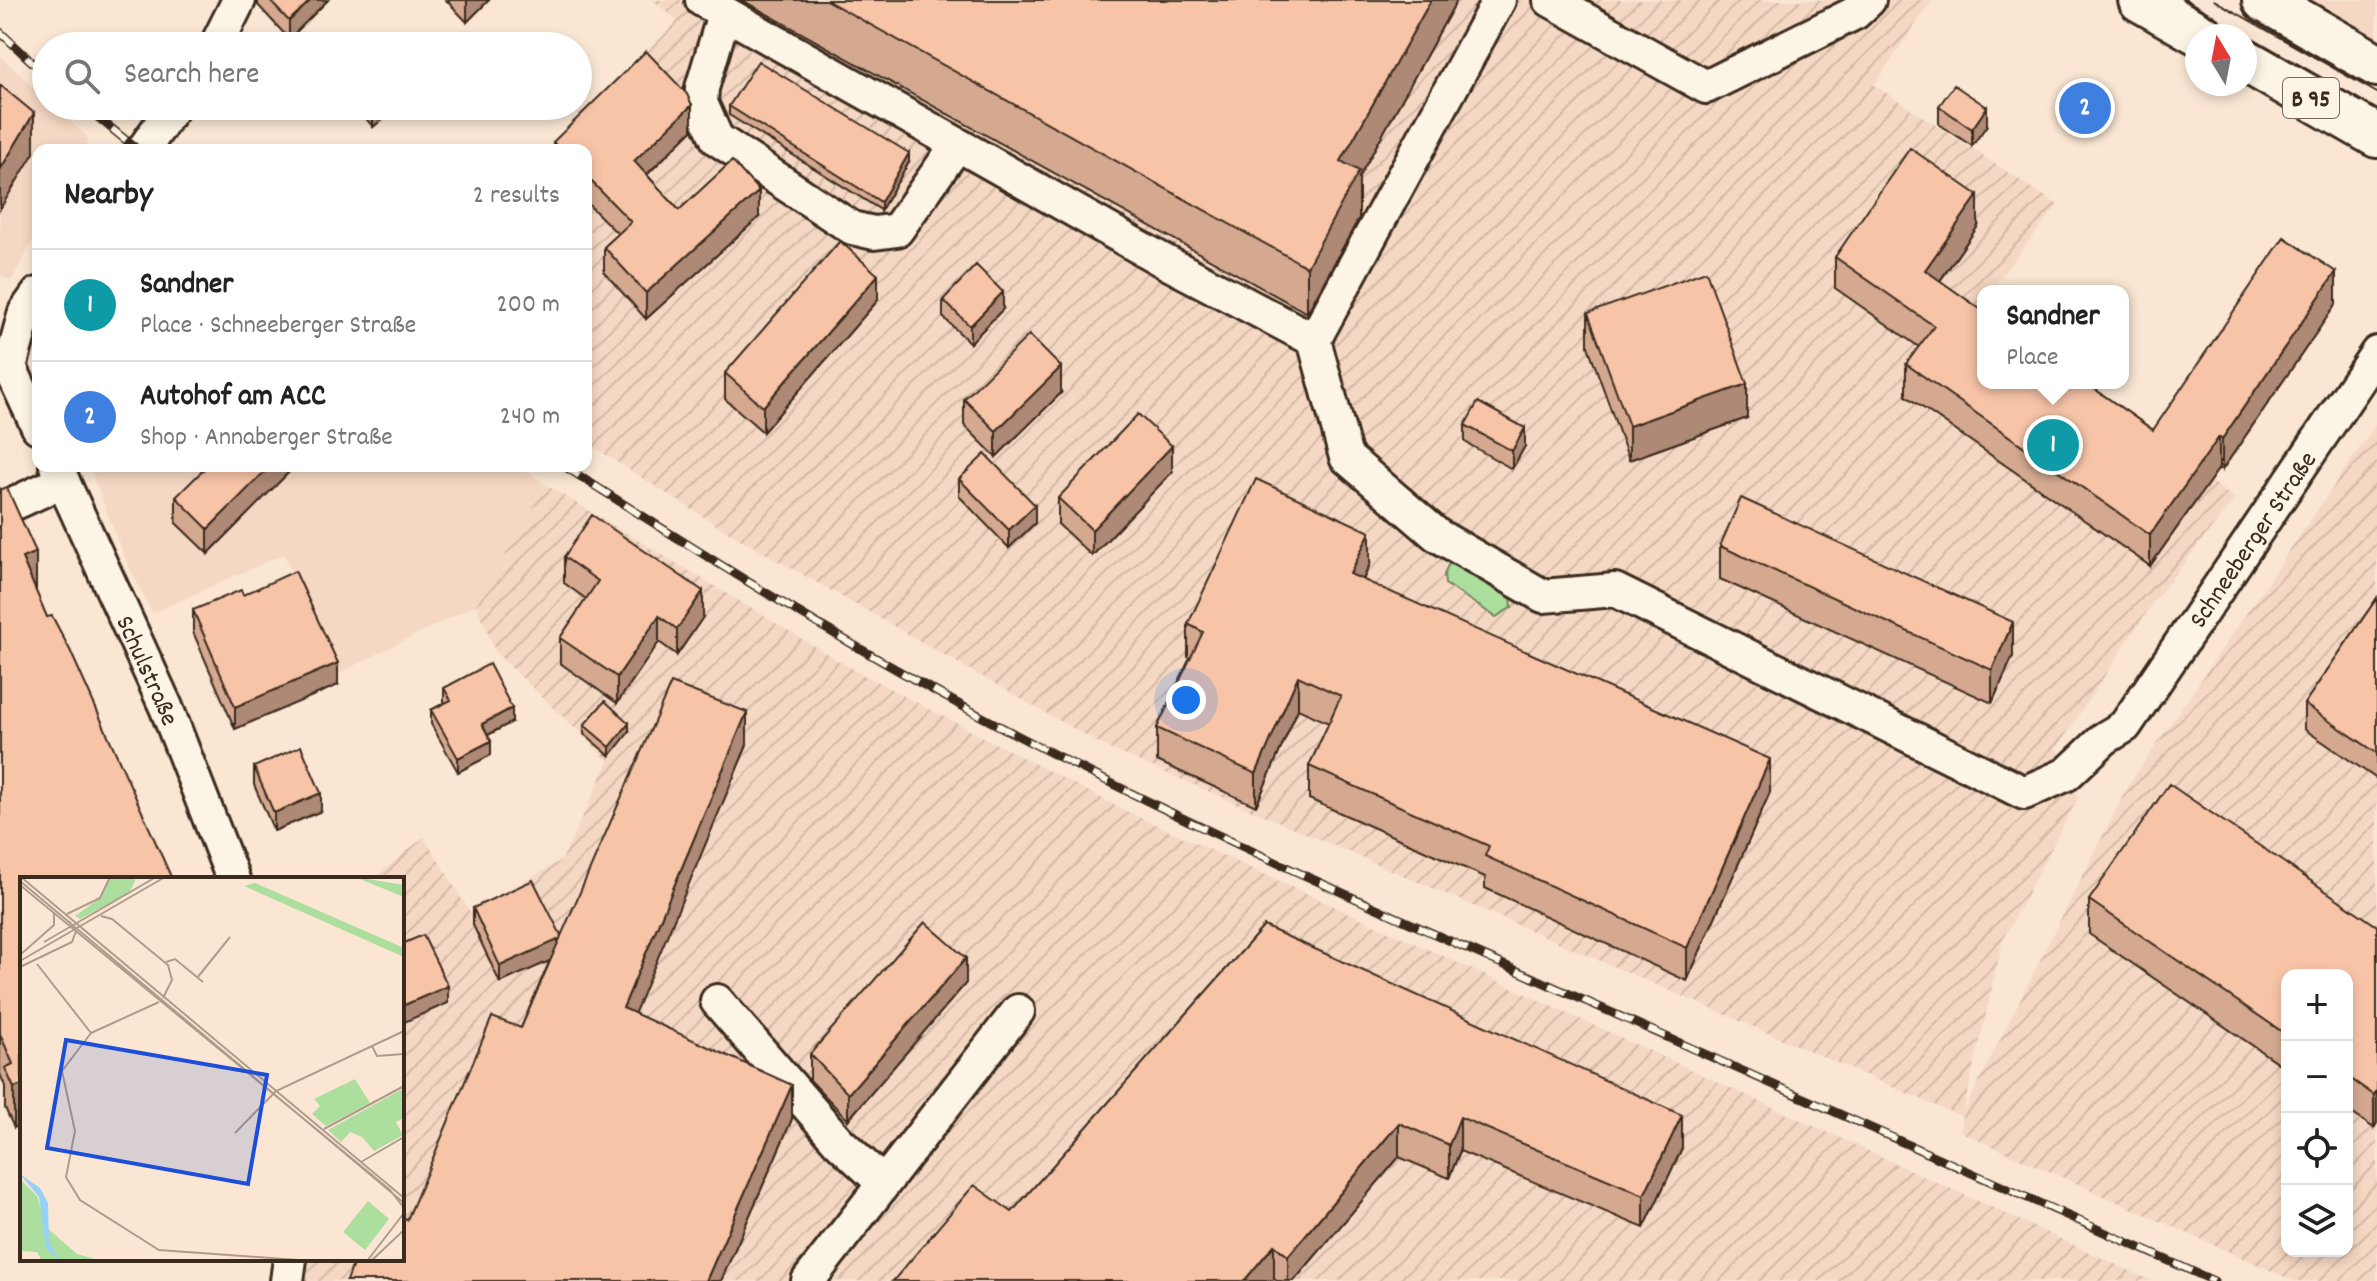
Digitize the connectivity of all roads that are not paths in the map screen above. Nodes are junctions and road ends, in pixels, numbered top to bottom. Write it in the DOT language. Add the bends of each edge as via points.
graph roads {
  1 [pos="239,0"];
  2 [pos="1499,0"];
  3 [pos="1550,0"];
  4 [pos="1869,0"];
  5 [pos="2140,0"];
  6 [pos="2264,0"];
  7 [pos="713,7"];
  8 [pos="2185,26"];
  9 [pos="223,32"];
  10 [pos="2377,65"];
  11 [pos="2257,67"];
  12 [pos="164,120"];
  13 [pos="2377,136"];
  14 [pos="147,144"];
  15 [pos="957,145"];
  16 [pos="21,301"];
  17 [pos="1314,340"];
  18 [pos="2377,353"];
  19 [pos="9,389"];
  20 [pos="32,419"];
  21 [pos="59,474"];
  22 [pos="0,510"];
  23 [pos="232,877"];
  24 [pos="717,1001"];
  25 [pos="1018,1011"];
  26 [pos="882,1182"];
  27 [pos="290,1261"];
  28 [pos="287,1281"];
  29 [pos="808,1281"];
  1 -- 9 [label="street"];
  2 -- 17 [label="street"];
  3 -- 4 [label="street" via="1706,87 1855,13"];
  5 -- 8 [label="main road"];
  6 -- 10 [label="main road, B 95"];
  7 -- 15 [label="street"];
  7 -- 15 [label="street" via="701,103 717,139 852,228 874,233 897,230"];
  11 -- 13 [label="main road, B 95"];
  12 -- 14 [label="street"];
  15 -- 17 [label="street"];
  16 -- 19 [label="street"];
  17 -- 18 [label="street, Schneeberger Straße" via="1346,457 1437,535 1543,596 1615,590 2024,793 2067,774 2125,726"];
  19 -- 20 [label="street"];
  21 -- 22 [label="street"];
  21 -- 23 [label="street, Schulstraße" via="166,707"];
  24 -- 26 [label="street" via="838,1141"];
  25 -- 26 [label="street"];
  26 -- 29 [label="street"];
  27 -- 28 [label="street"];
}
